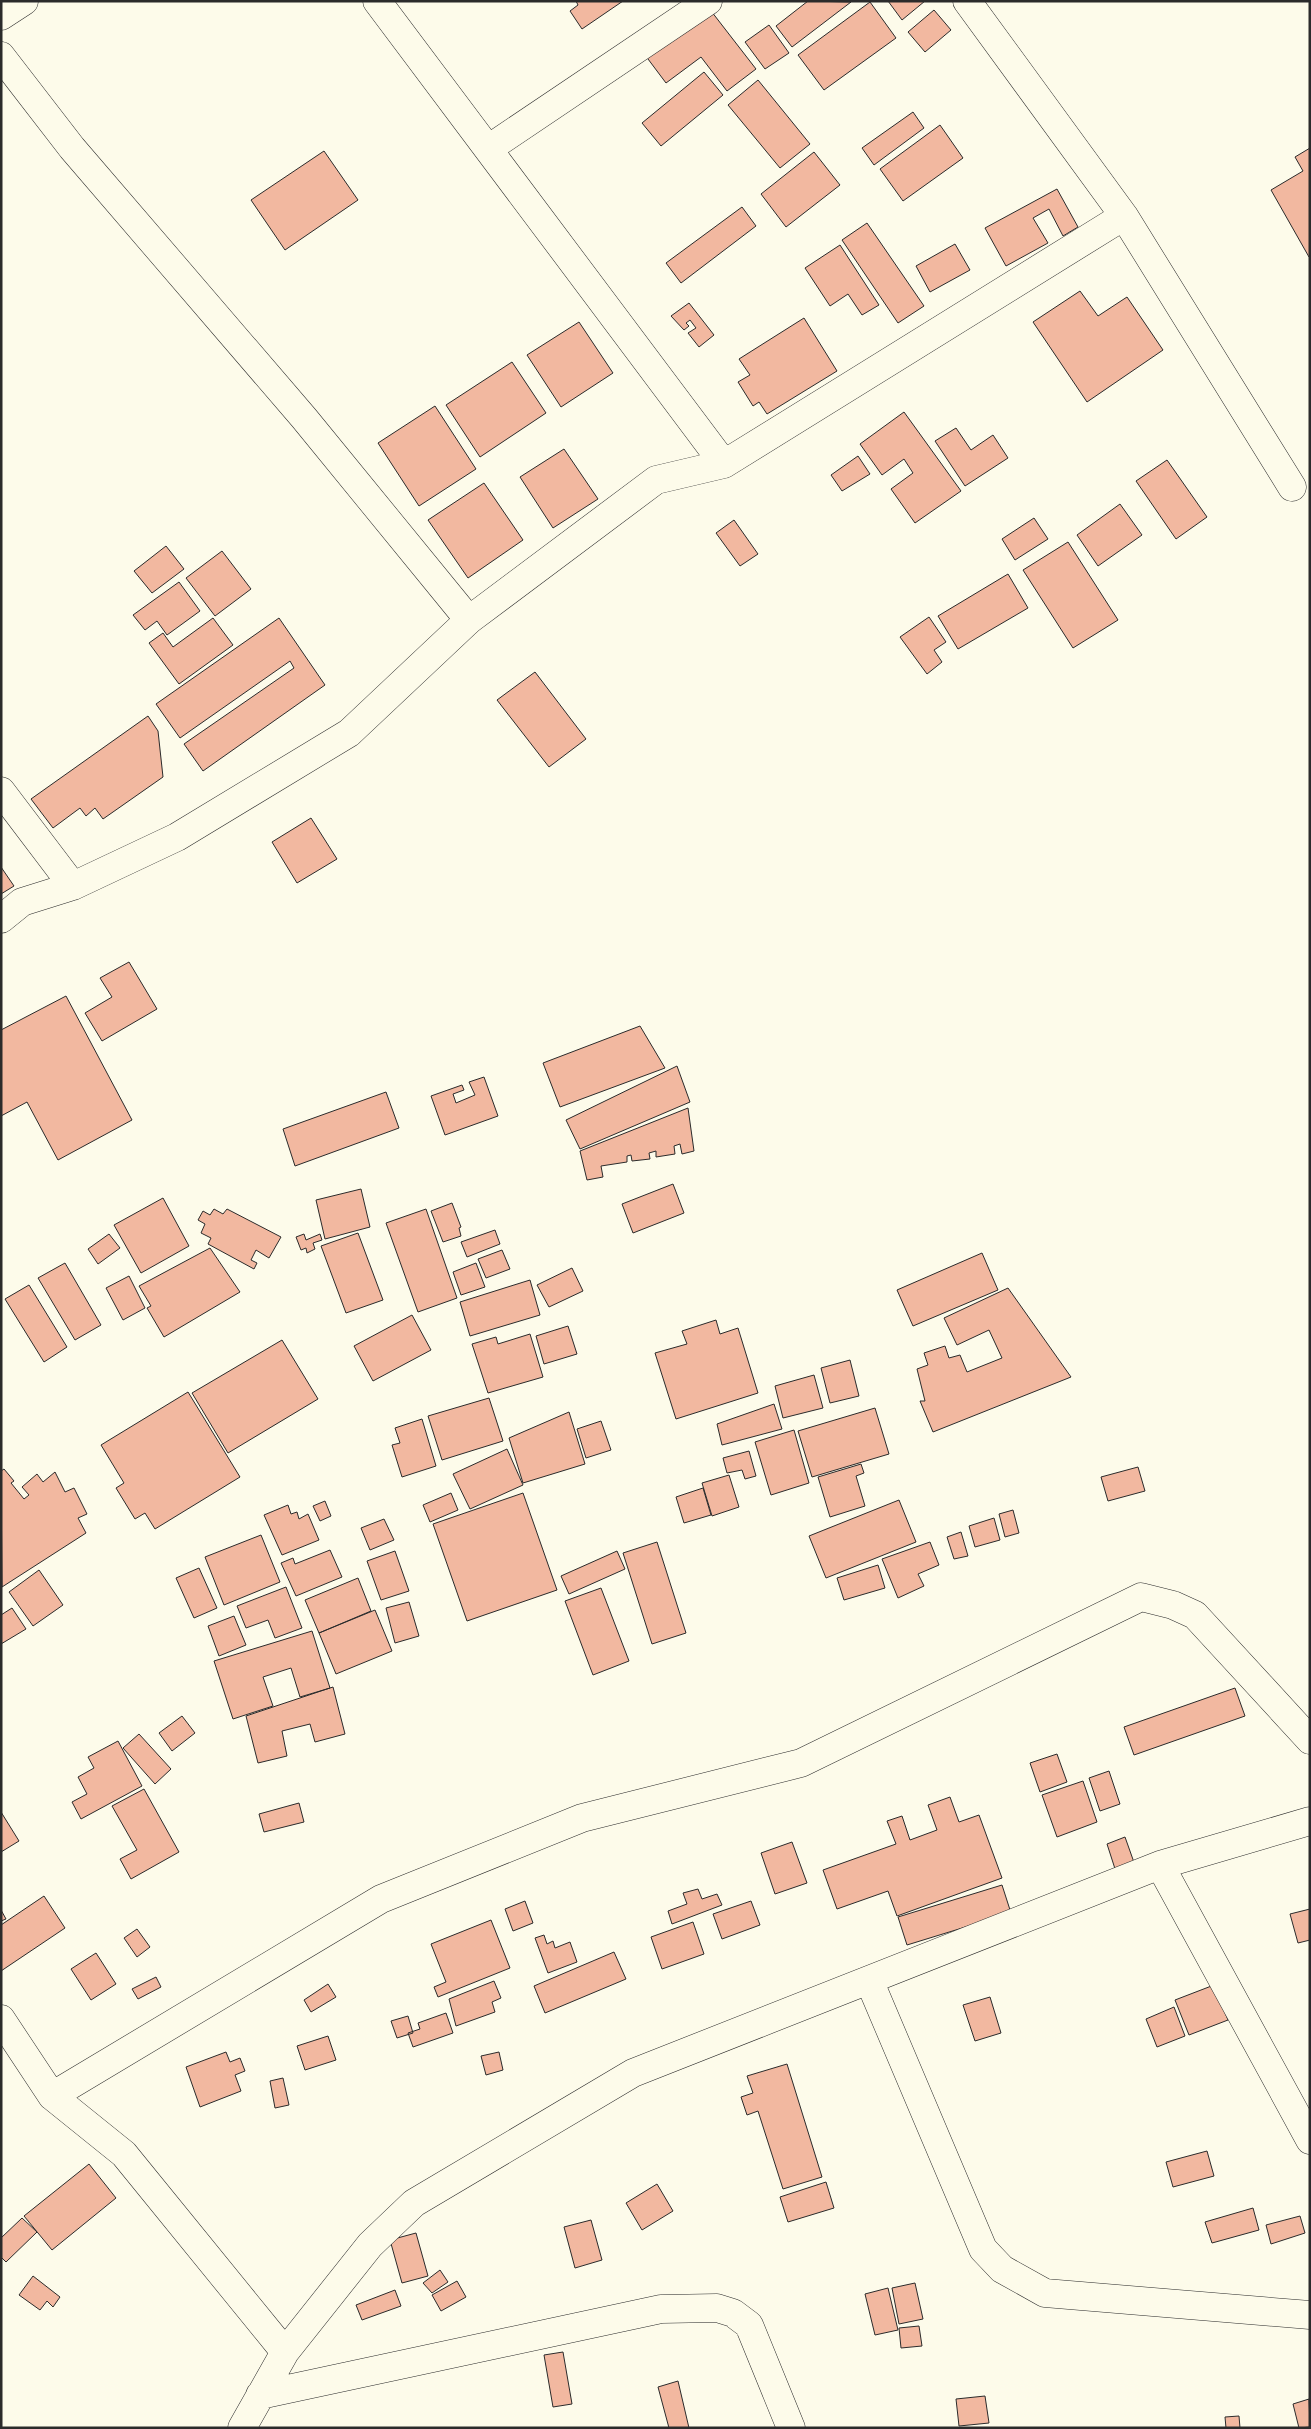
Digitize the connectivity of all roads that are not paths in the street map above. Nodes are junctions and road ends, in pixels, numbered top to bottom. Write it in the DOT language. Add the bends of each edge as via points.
graph roads {
  1 [pos="24,1"];
  2 [pos="377,1"];
  3 [pos="708,1"];
  4 [pos="967,1"];
  5 [pos="1,16"];
  6 [pos="1,56"];
  7 [pos="488,150"];
  8 [pos="1124,216"];
  9 [pos="724,464"];
  10 [pos="1292,487"];
  11 [pos="469,620"];
  12 [pos="1,791"];
  13 [pos="73,886"];
  14 [pos="1,919"];
  15 [pos="1310,1740"];
  16 [pos="1310,1821"];
  17 [pos="1160,1865"];
  18 [pos="869,1980"];
  19 [pos="1,2020"];
  20 [pos="52,2096"];
  21 [pos="1310,2140"];
  22 [pos="1310,2315"];
  23 [pos="286,2352"];
  24 [pos="260,2395"];
  25 [pos="242,2428"];
  26 [pos="792,2428"];
  1 -- 5 [label="street"];
  2 -- 7 [label="street"];
  3 -- 7 [label="street"];
  4 -- 8 [label="street"];
  6 -- 11 [label="street" via="72,148 304,418"];
  7 -- 9 [label="street"];
  8 -- 9 [label="street"];
  8 -- 10 [label="street"];
  9 -- 11 [label="street" via="656,480"];
  11 -- 13 [label="street" via="349,732 177,837"];
  12 -- 13 [label="street"];
  13 -- 14 [label="street" via="22,902"];
  15 -- 20 [label="street" via="1195,1615 1173,1605 1141,1597 801,1763 582,1818 381,1899"];
  16 -- 17 [label="street"];
  17 -- 18 [label="street"];
  17 -- 21 [label="street"];
  18 -- 22 [label="street" via="983,2249 1002,2268 1045,2293"];
  18 -- 23 [label="street" via="633,2073 414,2203 370,2246"];
  19 -- 20 [label="street"];
  20 -- 23 [label="street" via="124,2154"];
  23 -- 24 [label="street"];
  24 -- 25 [label="street"];
  24 -- 26 [label="street" via="662,2309 717,2308 733,2313 749,2326"];
}
